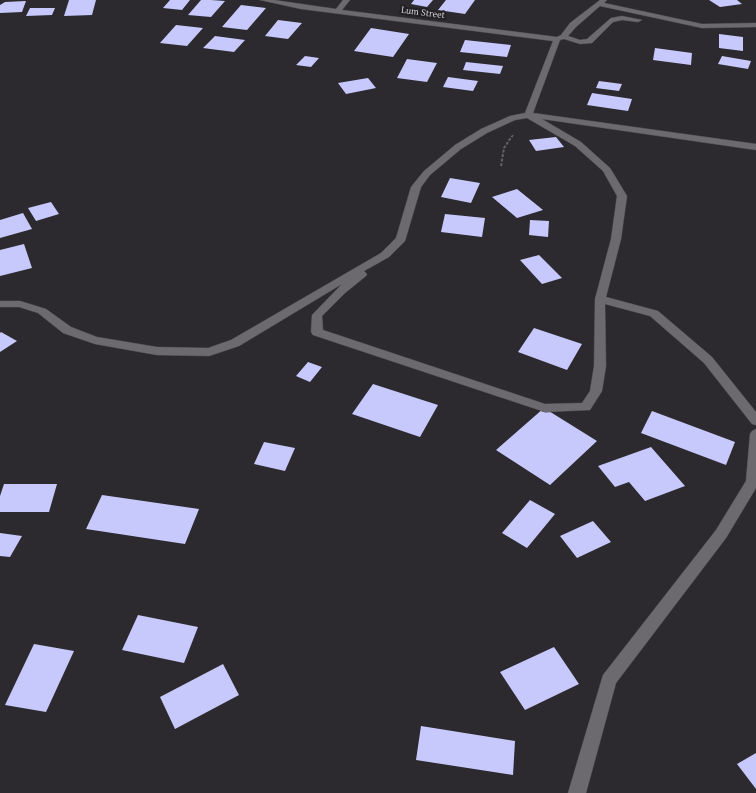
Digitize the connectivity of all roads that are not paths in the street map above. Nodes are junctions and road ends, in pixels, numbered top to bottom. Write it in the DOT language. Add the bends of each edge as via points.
graph roads {
  1 [pos="264,0"];
  2 [pos="347,0"];
  3 [pos="602,2"];
  4 [pos="338,11"];
  5 [pos="662,19"];
  6 [pos="644,22"];
  7 [pos="655,24"];
  8 [pos="756,26"];
  9 [pos="561,38"];
  10 [pos="530,111"];
  11 [pos="756,147"];
  12 [pos="385,255"];
  13 [pos="600,299"];
  14 [pos="1,305"];
  15 [pos="756,422"];
  16 [pos="756,434"];
  17 [pos="577,793"];
  1 -- 4 [label="street, Lum Street"];
  2 -- 4 [label="street"];
  3 -- 5 [label="street"];
  3 -- 9 [label="street"];
  4 -- 9 [label="street, Lum Street"];
  5 -- 7 [label="street"];
  5 -- 8 [label="street" via="702,26"];
  6 -- 9 [label="street, Lum Street" via="622,18 611,20 588,41"];
  9 -- 10 [label="street"];
  10 -- 11 [label="street"];
  10 -- 12 [label="street" via="484,131 458,147 427,173 416,187 400,239"];
  10 -- 13 [label="street" via="578,144 607,170 622,196 616,239"];
  12 -- 13 [label="street" via="341,291 317,316 317,332 545,408 586,407 596,391 600,366"];
  12 -- 14 [label="street" via="235,343 209,352 157,351 95,340 67,330 42,311 20,304"];
  13 -- 15 [label="street" via="654,313 708,360"];
  16 -- 17 [label="street" via="753,482 721,534 609,680"];
}
